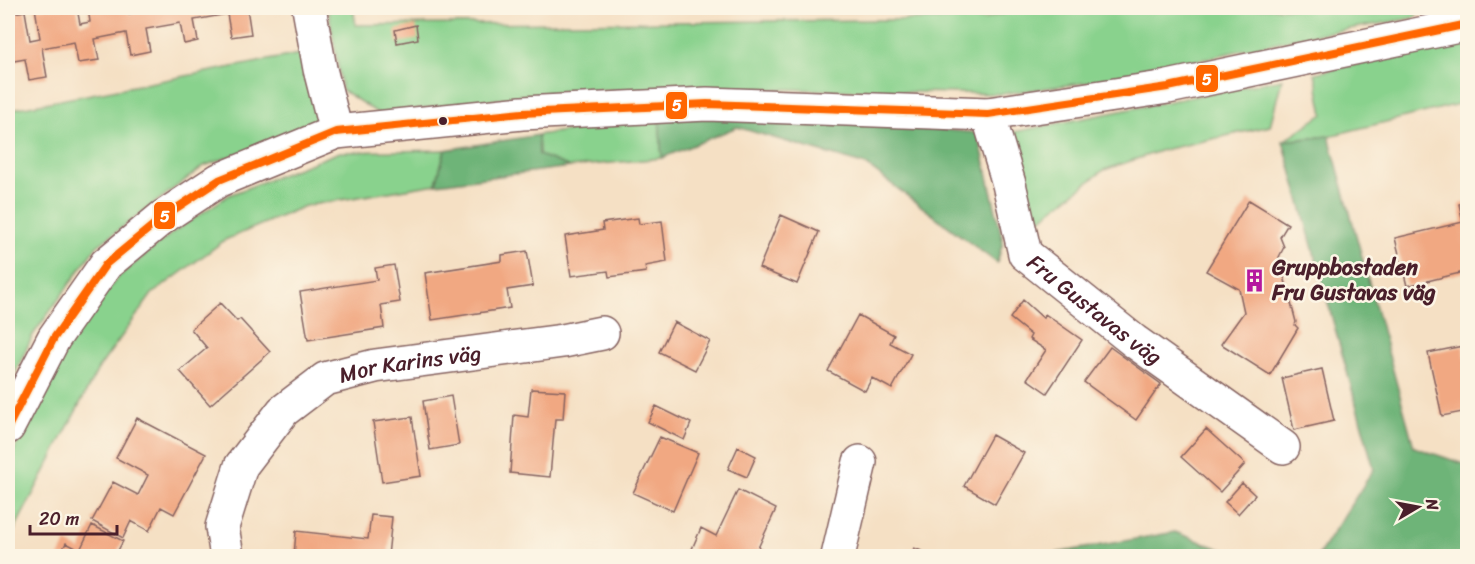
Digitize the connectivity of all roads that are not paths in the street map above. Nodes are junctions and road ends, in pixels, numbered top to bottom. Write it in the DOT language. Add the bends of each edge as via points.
graph roads {
  1 [pos="309,8"];
  2 [pos="1467,24"];
  3 [pos="988,114"];
  4 [pos="336,132"];
  5 [pos="602,333"];
  6 [pos="8,427"];
  7 [pos="1282,447"];
  8 [pos="860,462"];
  9 [pos="227,556"];
  10 [pos="838,556"];
  1 -- 4 [label="street"];
  2 -- 3 [label="street" via="1168,87"];
  3 -- 4 [label="street" via="707,104 522,113"];
  3 -- 7 [label="street, Fru Gustavas väg" via="1025,254 1134,341"];
  4 -- 6 [label="street" via="219,180 163,217 106,264 54,338"];
  5 -- 9 [label="street, Mor Karins väg" via="375,366 325,379 284,411 241,466 222,527"];
  8 -- 10 [label="street"];
}
